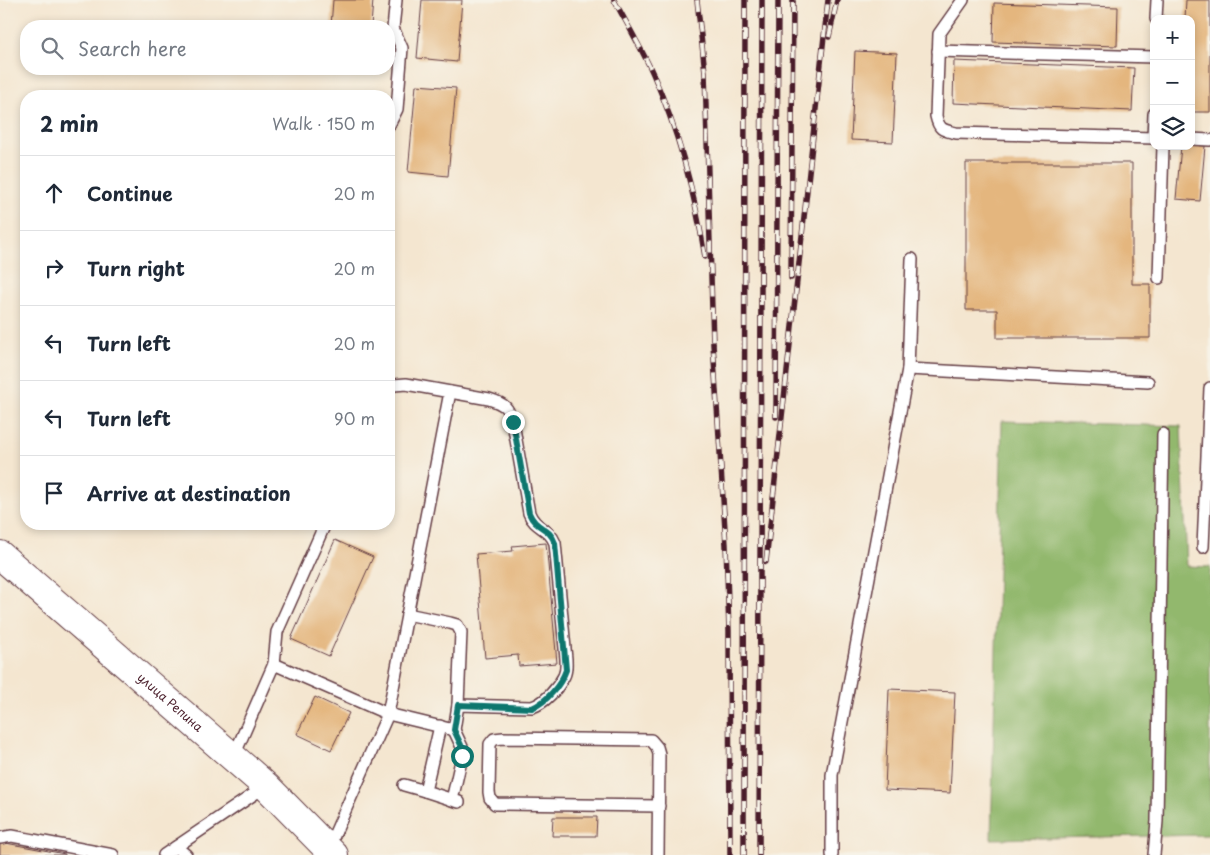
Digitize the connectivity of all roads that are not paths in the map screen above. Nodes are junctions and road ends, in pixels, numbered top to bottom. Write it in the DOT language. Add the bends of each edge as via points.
graph roads {
  1 [pos="396,0"];
  2 [pos="963,0"];
  3 [pos="1157,0"];
  4 [pos="1156,15"];
  5 [pos="394,20"];
  6 [pos="395,32"];
  7 [pos="938,51"];
  8 [pos="1150,57"];
  9 [pos="395,113"];
  10 [pos="1150,138"];
  11 [pos="1195,139"];
  12 [pos="1210,140"];
  13 [pos="1163,150"];
  14 [pos="912,258"];
  15 [pos="1160,278"];
  16 [pos="908,369"];
  17 [pos="1148,382"];
  18 [pos="395,385"];
  19 [pos="1210,388"];
  20 [pos="450,392"];
  21 [pos="1163,434"];
  22 [pos="322,530"];
  23 [pos="1203,547"];
  24 [pos="0,555"];
  25 [pos="407,614"];
  26 [pos="274,664"];
  27 [pos="458,705"];
  28 [pos="388,714"];
  29 [pos="440,726"];
  30 [pos="454,730"];
  31 [pos="233,758"];
  32 [pos="404,785"];
  33 [pos="266,786"];
  34 [pos="425,791"];
  35 [pos="659,806"];
  36 [pos="0,838"];
  37 [pos="176,847"];
  38 [pos="331,852"];
  39 [pos="113,855"];
  40 [pos="164,855"];
  41 [pos="186,855"];
  42 [pos="658,855"];
  43 [pos="832,855"];
  44 [pos="1154,855"];
  1 -- 5 [label="lane"];
  2 -- 7 [label="lane" via="939,34"];
  3 -- 4 [label="lane"];
  6 -- 9 [label="lane" via="402,48"];
  7 -- 8 [label="lane"];
  7 -- 10 [label="lane" via="936,116 944,130 956,133"];
  11 -- 12 [label="lane"];
  13 -- 15 [label="lane"];
  14 -- 16 [label="lane"];
  16 -- 17 [label="lane"];
  16 -- 43 [label="lane" via="832,776"];
  18 -- 20 [label="lane"];
  19 -- 23 [label="lane"];
  20 -- 25 [label="lane"];
  20 -- 27 [label="lane" via="500,402 509,410 532,522 552,535 555,543 566,659 564,676 539,705 523,708"];
  21 -- 44 [label="lane"];
  22 -- 26 [label="lane" via="277,632"];
  24 -- 31 [label="street, улица Репина"];
  25 -- 27 [label="lane" via="457,625 461,632"];
  25 -- 28 [label="lane"];
  26 -- 28 [label="lane"];
  26 -- 31 [label="lane"];
  27 -- 30 [label="lane"];
  28 -- 29 [label="lane"];
  28 -- 38 [label="lane"];
  29 -- 30 [label="lane"];
  29 -- 34 [label="lane"];
  30 -- 34 [label="lane" via="463,752 456,801"];
  31 -- 33 [label="street, улица Репина"];
  32 -- 34 [label="lane"];
  33 -- 37 [label="lane"];
  33 -- 38 [label="street, улица Репина"];
  35 -- 35 [label="lane" via="659,754 651,740 503,738 494,739 490,744 488,792 496,804"];
  35 -- 42 [label="lane"];
  36 -- 39 [label="lane" via="12,836"];
  37 -- 40 [label="lane"];
  37 -- 41 [label="lane"];
}
